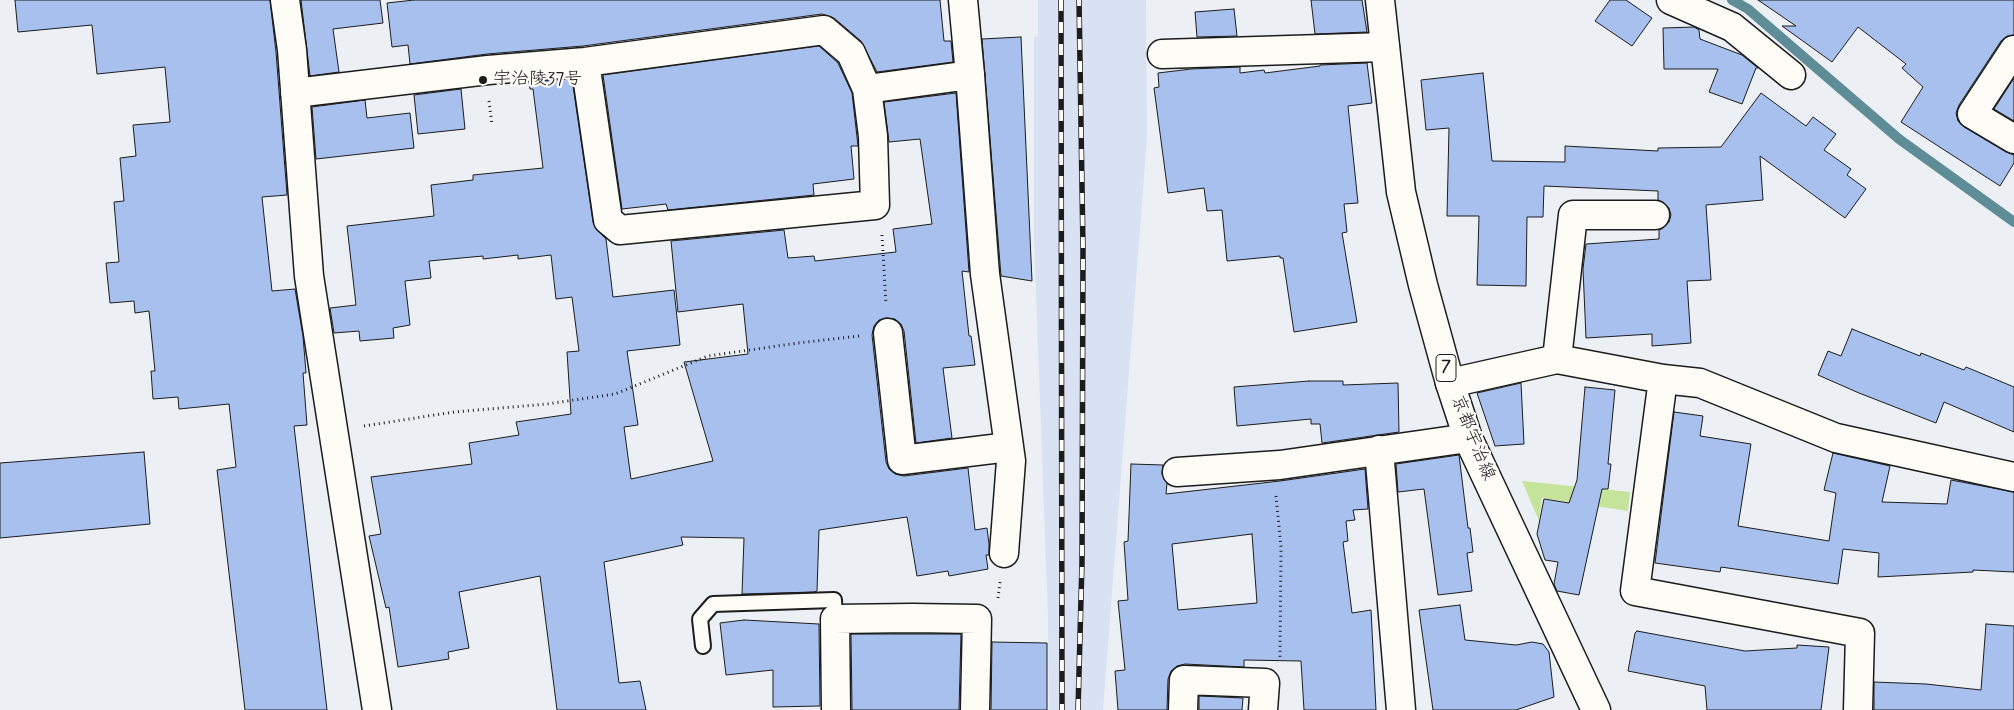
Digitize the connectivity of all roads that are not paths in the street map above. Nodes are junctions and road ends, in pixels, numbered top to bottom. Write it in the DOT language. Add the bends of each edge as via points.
graph roads {
  1 [pos="285,0"];
  2 [pos="963,0"];
  3 [pos="1380,0"];
  4 [pos="1670,0"];
  5 [pos="1385,47"];
  6 [pos="2014,50"];
  7 [pos="1162,54"];
  8 [pos="585,62"];
  9 [pos="970,75"];
  10 [pos="1791,75"];
  11 [pos="867,89"];
  12 [pos="296,93"];
  13 [pos="2014,139"];
  14 [pos="1655,215"];
  15 [pos="888,333"];
  16 [pos="1556,360"];
  17 [pos="1663,379"];
  18 [pos="1450,383"];
  19 [pos="1468,438"];
  20 [pos="1009,447"];
  21 [pos="1379,450"];
  22 [pos="1177,472"];
  23 [pos="2014,477"];
  24 [pos="1004,553"];
  25 [pos="835,619"];
  26 [pos="702,646"];
  27 [pos="377,710"];
  28 [pos="836,710"];
  29 [pos="975,710"];
  30 [pos="1183,710"];
  31 [pos="1263,710"];
  32 [pos="1400,710"];
  33 [pos="1596,710"];
  34 [pos="1858,710"];
  1 -- 12 [label="street"];
  2 -- 9 [label="street"];
  3 -- 5 [label="street, 京都宇治線 / 7"];
  4 -- 10 [label="street" via="1732,27"];
  5 -- 7 [label="street"];
  5 -- 18 [label="street, 京都宇治線 / 7" via="1401,192"];
  6 -- 13 [label="street" via="1972,114"];
  8 -- 11 [label="street" via="824,30 851,53"];
  8 -- 11 [label="street" via="608,220 620,230 875,205 873,136"];
  8 -- 12 [label="street"];
  9 -- 11 [label="street"];
  9 -- 20 [label="street" via="985,274"];
  12 -- 27 [label="street" via="309,276"];
  14 -- 16 [label="street" via="1573,216"];
  15 -- 20 [label="street" via="902,460"];
  16 -- 17 [label="street"];
  16 -- 18 [label="street"];
  17 -- 23 [label="street" via="1700,383 1836,438"];
  17 -- 34 [label="street" via="1635,591 1860,633"];
  18 -- 19 [label="street, 京都宇治線 / 7"];
  19 -- 21 [label="street"];
  19 -- 33 [label="street, 京都宇治線 / 7"];
  20 -- 24 [label="street" via="1011,461"];
  21 -- 22 [label="street" via="1273,465"];
  21 -- 32 [label="street"];
  25 -- 26 [label="lane" via="834,600 713,604 700,619"];
  25 -- 28 [label="street"];
  25 -- 29 [label="street" via="977,619"];
  30 -- 31 [label="street" via="1184,680 1264,683"];
}
